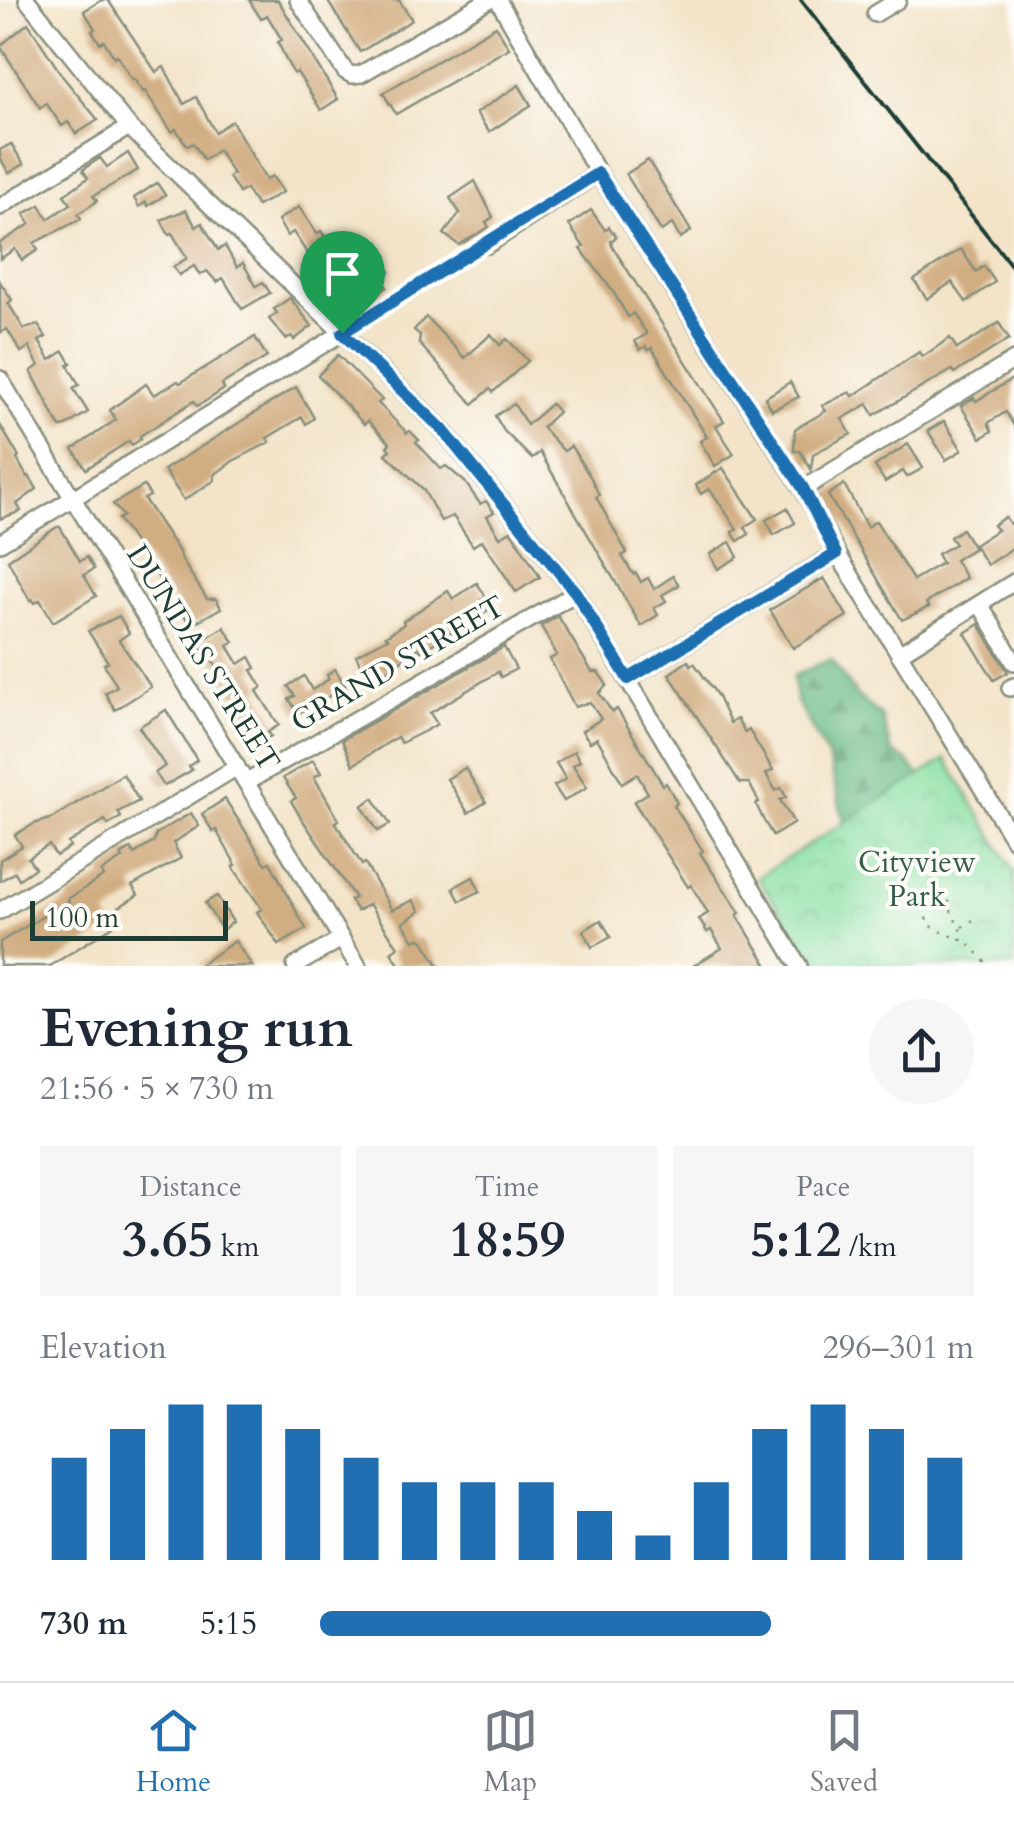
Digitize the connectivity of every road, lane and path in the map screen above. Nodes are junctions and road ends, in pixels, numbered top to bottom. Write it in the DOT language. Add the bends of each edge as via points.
graph roads {
  1 [pos="28,0"];
  2 [pos="298,0"];
  3 [pos="488,0"];
  4 [pos="498,0"];
  5 [pos="898,0"];
  6 [pos="876,14"];
  7 [pos="130,127"];
  8 [pos="598,173"];
  9 [pos="0,207"];
  10 [pos="488,245"];
  11 [pos="342,333"];
  12 [pos="1014,360"];
  13 [pos="0,379"];
  14 [pos="803,488"];
  15 [pos="72,498"];
  16 [pos="0,543"];
  17 [pos="836,554"];
  18 [pos="1014,582"];
  19 [pos="576,593"];
  20 [pos="980,604"];
  21 [pos="898,654"];
  22 [pos="1014,662"];
  23 [pos="628,679"];
  24 [pos="236,766"];
  25 [pos="247,782"];
  26 [pos="1014,840"];
  27 [pos="0,911"];
  28 [pos="975,919"];
  29 [pos="961,928"];
  30 [pos="341,938"];
  31 [pos="960,940"];
  32 [pos="295,966"];
  33 [pos="358,966"];
  34 [pos="799,966"];
  35 [pos="990,966"];
  1 -- 7 [label="street"];
  2 -- 3 [label="street" via="352,75"];
  4 -- 8 [label="street"];
  5 -- 6 [label="street"];
  7 -- 9 [label="street"];
  7 -- 11 [label="street"];
  8 -- 10 [label="street"];
  8 -- 14 [label="street"];
  10 -- 11 [label="path"];
  11 -- 15 [label="street"];
  11 -- 19 [label="street" via="442,429"];
  12 -- 14 [label="street"];
  13 -- 15 [label="street, DUNDAS STREET"];
  14 -- 17 [label="street"];
  15 -- 16 [label="street"];
  15 -- 24 [label="street, DUNDAS STREET"];
  17 -- 21 [label="street"];
  17 -- 23 [label="street"];
  18 -- 20 [label="street"];
  19 -- 23 [label="street"];
  19 -- 25 [label="street, GRAND STREET"];
  20 -- 21 [label="street"];
  20 -- 22 [label="street"];
  21 -- 26 [label="street"];
  23 -- 34 [label="street"];
  24 -- 25 [label="street, DUNDAS STREET"];
  24 -- 27 [label="street"];
  25 -- 30 [label="street, DUNDAS STREET"];
  28 -- 29 [label="path"];
  29 -- 31 [label="path"];
  29 -- 31 [label="path" via="946,898 932,897 926,918"];
  30 -- 32 [label="street"];
  30 -- 33 [label="street, DUNDAS STREET"];
  31 -- 35 [label="path"];
}
